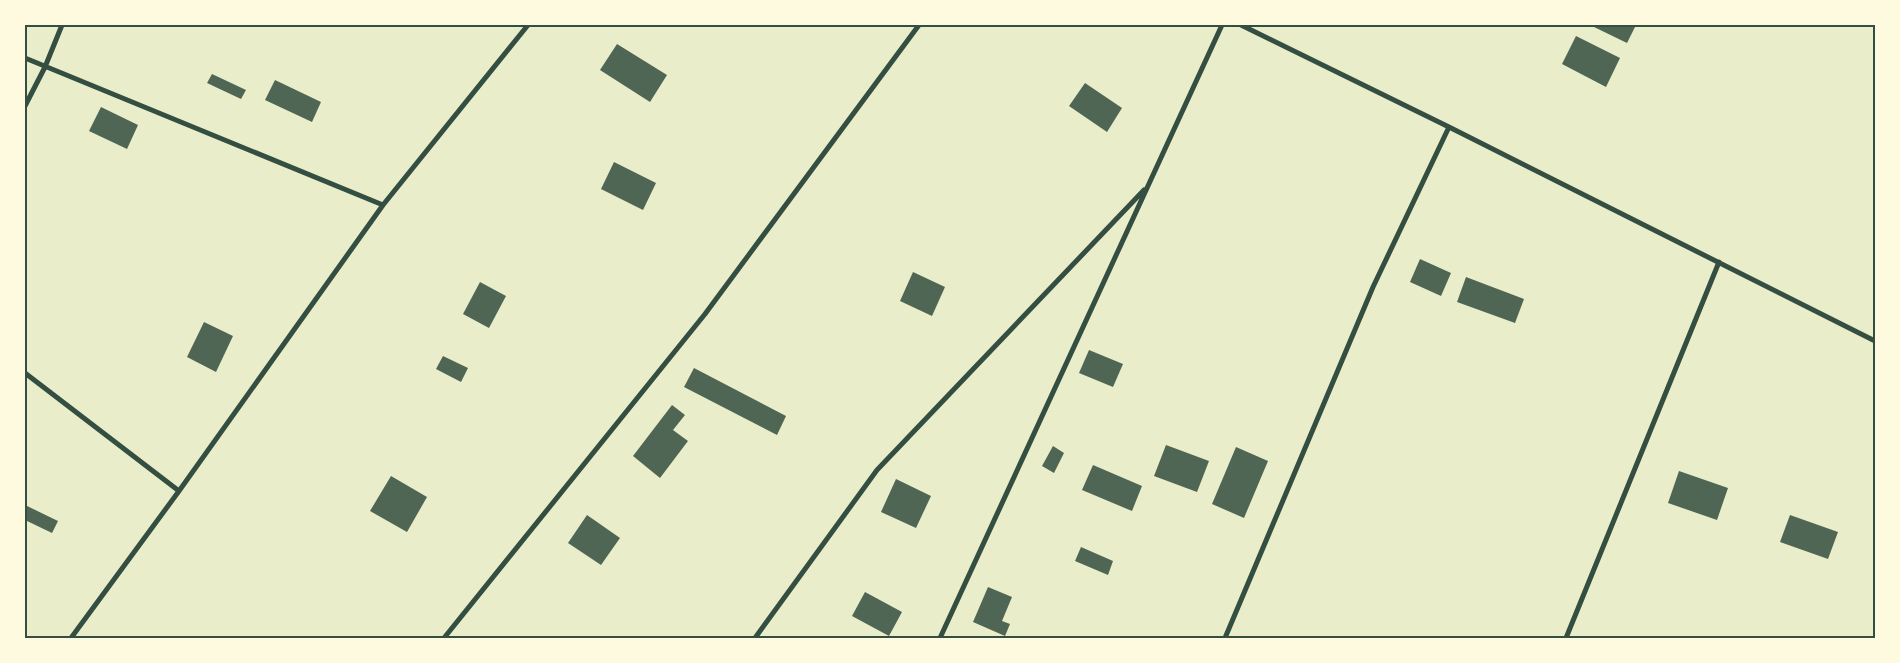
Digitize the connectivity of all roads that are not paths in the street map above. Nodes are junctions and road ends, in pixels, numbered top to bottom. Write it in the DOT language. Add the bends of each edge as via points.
graph roads {
  1 [pos="62,25"];
  2 [pos="528,25"];
  3 [pos="919,25"];
  4 [pos="1222,25"];
  5 [pos="1241,25"];
  6 [pos="25,58"];
  7 [pos="46,67"];
  8 [pos="25,106"];
  9 [pos="1449,126"];
  10 [pos="1148,186"];
  11 [pos="384,205"];
  12 [pos="1719,262"];
  13 [pos="1875,341"];
  14 [pos="25,373"];
  15 [pos="179,491"];
  16 [pos="70,638"];
  17 [pos="444,638"];
  18 [pos="755,638"];
  19 [pos="940,638"];
  20 [pos="1225,638"];
  21 [pos="1566,638"];
  1 -- 7 [label="street"];
  2 -- 11 [label="street"];
  3 -- 17 [label="street" via="706,314"];
  4 -- 10 [label="street"];
  5 -- 9 [label="street"];
  6 -- 7 [label="street"];
  7 -- 8 [label="street"];
  7 -- 11 [label="street"];
  9 -- 12 [label="street"];
  9 -- 20 [label="street" via="1373,286"];
  10 -- 18 [label="street" via="877,470"];
  10 -- 19 [label="street"];
  11 -- 15 [label="street"];
  12 -- 13 [label="street"];
  12 -- 21 [label="street"];
  14 -- 15 [label="street"];
  15 -- 16 [label="street"];
}
